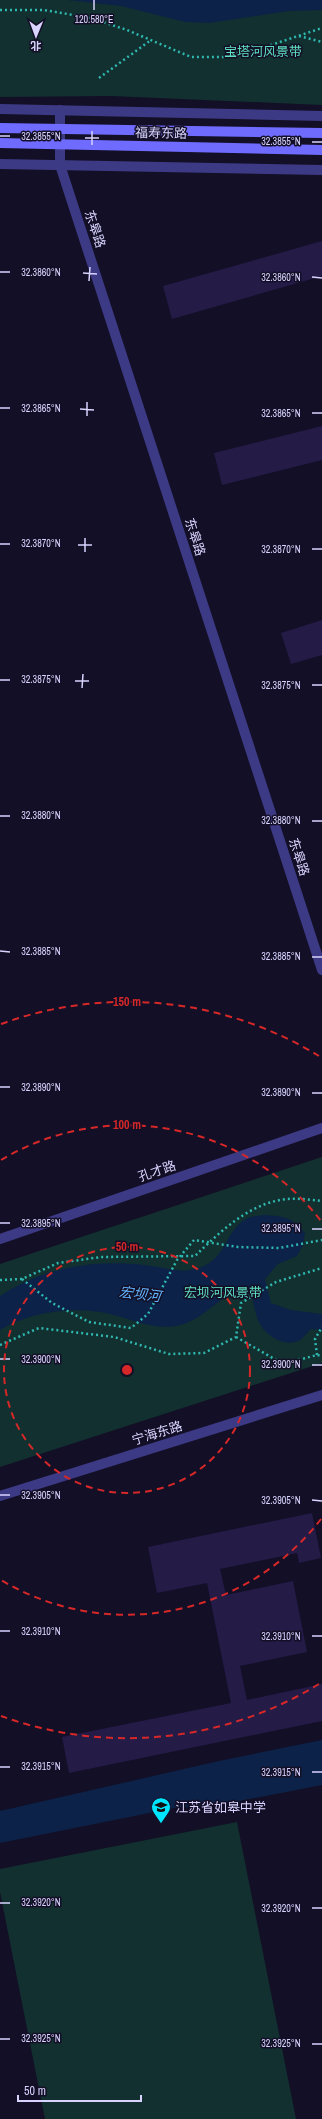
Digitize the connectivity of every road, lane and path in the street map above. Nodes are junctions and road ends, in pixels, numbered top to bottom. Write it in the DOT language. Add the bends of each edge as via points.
graph roads {
  1 [pos="0,10"];
  2 [pos="322,28"];
  3 [pos="299,36"];
  4 [pos="151,40"];
  5 [pos="322,42"];
  6 [pos="99,78"];
  7 [pos="0,109"];
  8 [pos="60,110"];
  9 [pos="322,116"];
  10 [pos="0,128"];
  11 [pos="59,128"];
  12 [pos="322,133"];
  13 [pos="0,143"];
  14 [pos="60,143"];
  15 [pos="322,150"];
  16 [pos="0,164"];
  17 [pos="60,165"];
  18 [pos="322,170"];
  19 [pos="322,970"];
  20 [pos="322,1128"];
  21 [pos="322,1201"];
  22 [pos="0,1239"];
  23 [pos="322,1240"];
  24 [pos="322,1268"];
  25 [pos="22,1279"];
  26 [pos="0,1280"];
  27 [pos="322,1327"];
  28 [pos="236,1337"];
  29 [pos="0,1345"];
  30 [pos="317,1355"];
  31 [pos="322,1356"];
  32 [pos="322,1395"];
  33 [pos="0,1496"];
  1 -- 4 [label="path" via="44,10 91,18"];
  2 -- 3 [label="path"];
  3 -- 4 [label="path" via="265,48 224,57 191,57"];
  3 -- 5 [label="path"];
  4 -- 6 [label="path"];
  7 -- 8 [label="street"];
  8 -- 9 [label="street"];
  8 -- 11 [label="street, 东皋路"];
  10 -- 11 [label="main road, 福寿东路"];
  11 -- 12 [label="main road, 福寿东路"];
  11 -- 14 [label="street, 东皋路"];
  13 -- 14 [label="main road, 福寿东路"];
  14 -- 15 [label="main road, 福寿东路"];
  14 -- 17 [label="street, 东皋路"];
  16 -- 17 [label="street"];
  17 -- 18 [label="street"];
  17 -- 19 [label="street, 东皋路"];
  20 -- 22 [label="street, 孔才路"];
  21 -- 25 [label="path" via="287,1199 254,1209 222,1230 195,1256 101,1257 58,1263"];
  23 -- 25 [label="path, bridge" via="279,1248 238,1247 194,1240 177,1260 148,1314 131,1328 89,1322 52,1303"];
  24 -- 28 [label="path" via="276,1282 241,1303"];
  25 -- 26 [label="path"];
  27 -- 30 [label="path" via="315,1339"];
  28 -- 29 [label="path" via="204,1353 169,1354 114,1337 39,1328"];
  28 -- 30 [label="path" via="283,1364"];
  30 -- 31 [label="path"];
  32 -- 33 [label="street, 宁海东路"];
}
